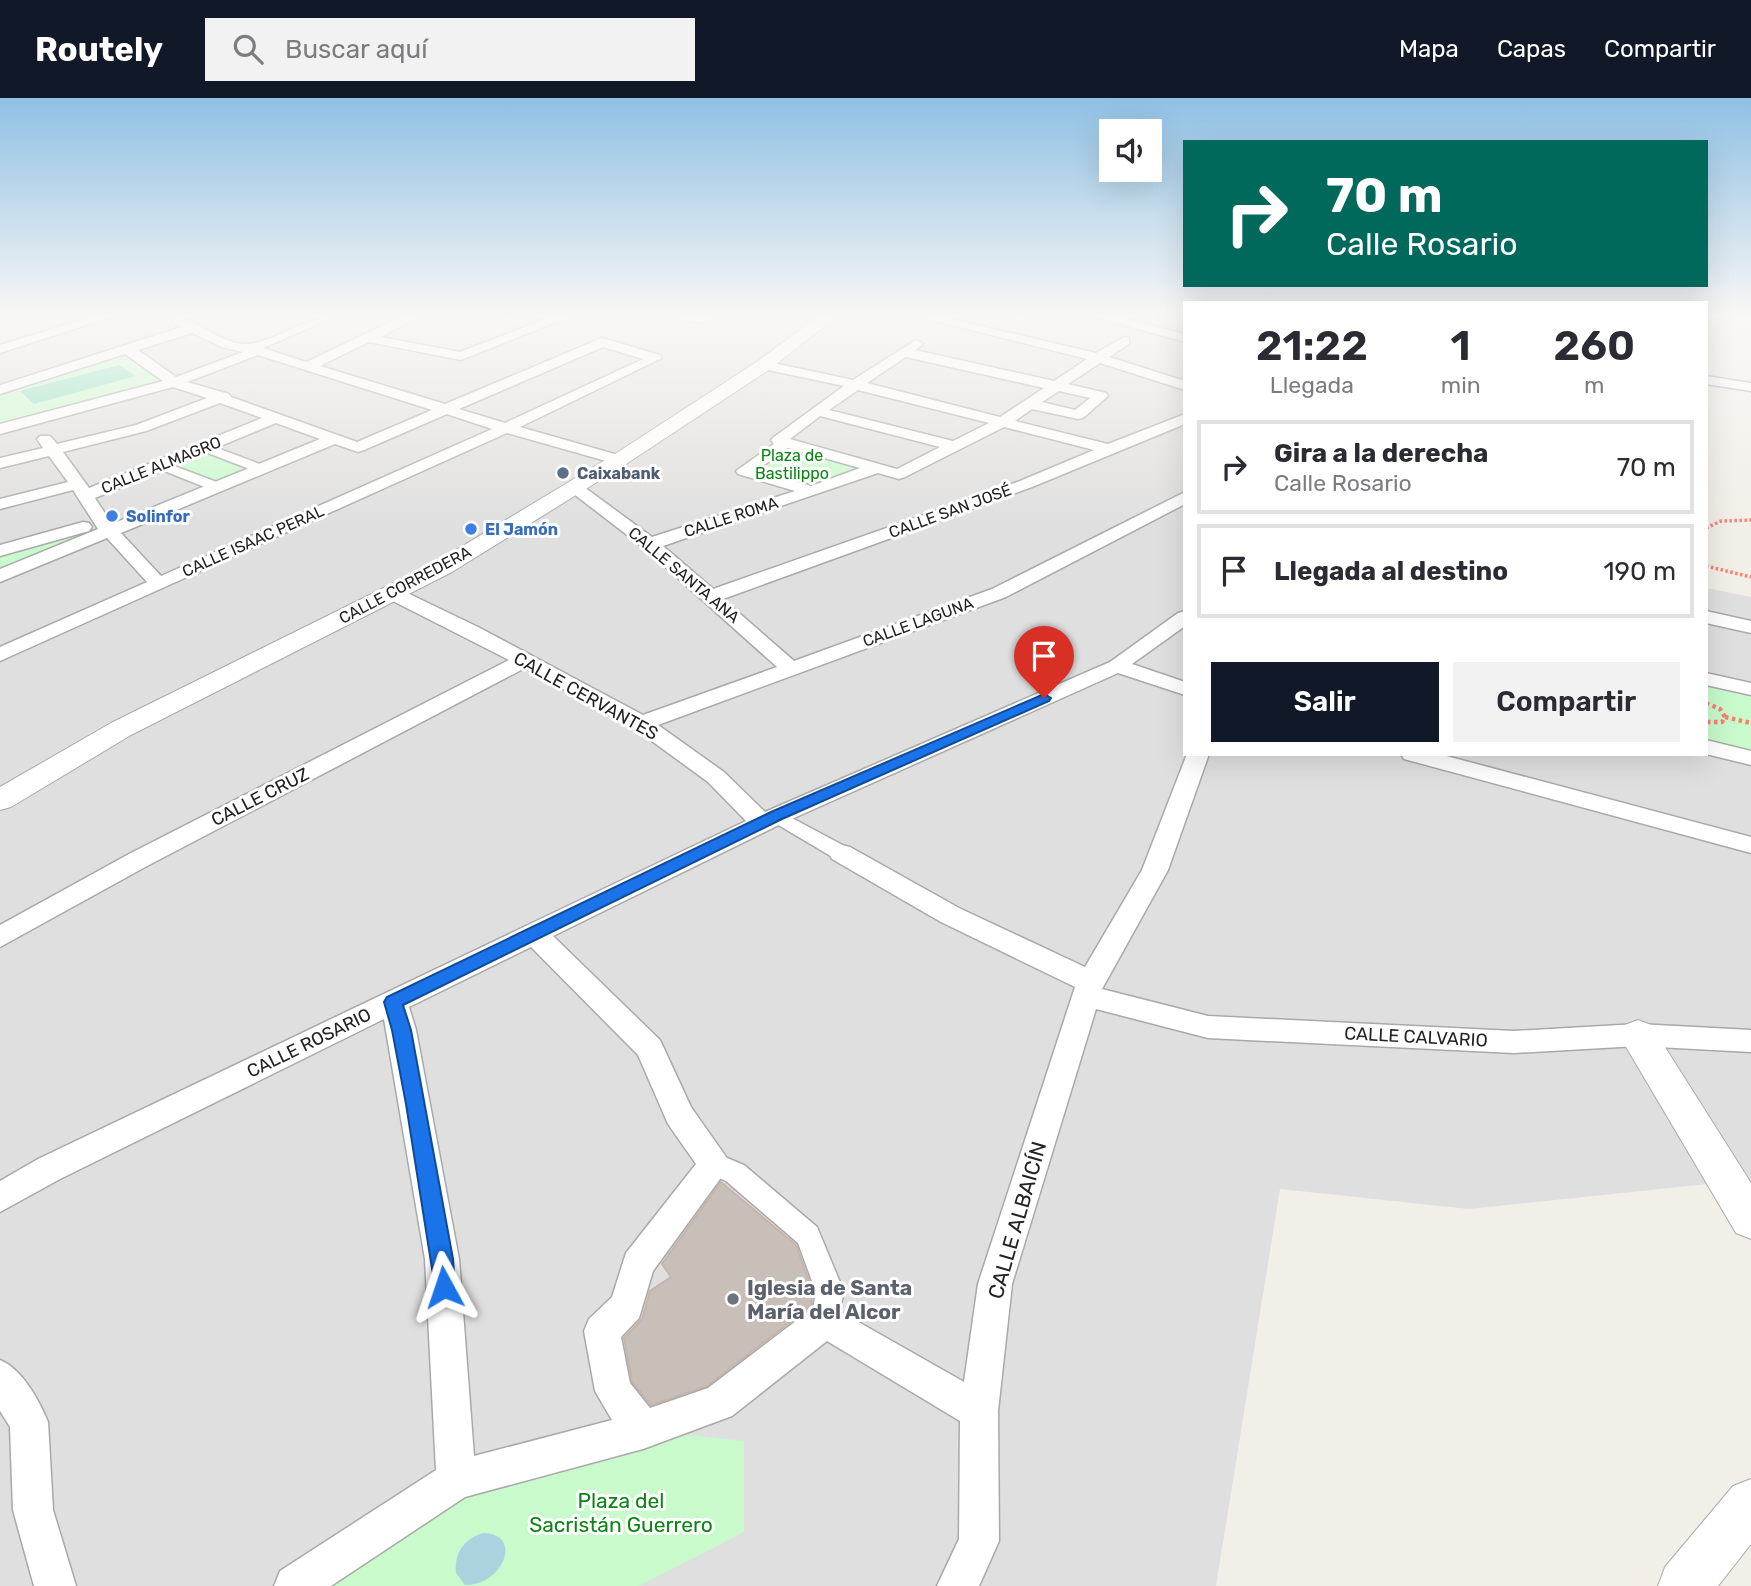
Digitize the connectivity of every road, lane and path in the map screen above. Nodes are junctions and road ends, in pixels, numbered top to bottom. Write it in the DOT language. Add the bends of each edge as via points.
graph roads {
  1 [pos="154,387"];
  2 [pos="192,387"];
  3 [pos="377,387"];
  4 [pos="495,387"];
  5 [pos="592,387"];
  6 [pos="730,387"];
  7 [pos="853,387"];
  8 [pos="866,387"];
  9 [pos="1055,387"];
  10 [pos="1068,387"];
  11 [pos="224,397"];
  12 [pos="1031,404"];
  13 [pos="445,408"];
  14 [pos="817,411"];
  15 [pos="276,418"];
  16 [pos="1183,419"];
  17 [pos="32,420"];
  18 [pos="1001,423"];
  19 [pos="506,428"];
  20 [pos="0,429"];
  21 [pos="333,439"];
  22 [pos="786,443"];
  23 [pos="954,446"];
  24 [pos="204,447"];
  25 [pos="52,450"];
  26 [pos="1111,450"];
  27 [pos="619,460"];
  28 [pos="0,463"];
  29 [pos="161,465"];
  30 [pos="261,468"];
  31 [pos="877,468"];
  32 [pos="217,486"];
  33 [pos="575,488"];
  34 [pos="82,490"];
  35 [pos="812,491"];
  36 [pos="1183,499"];
  37 [pos="0,504"];
  38 [pos="1751,520"];
  39 [pos="105,527"];
  40 [pos="1708,527"];
  41 [pos="650,544"];
  42 [pos="0,551"];
  43 [pos="1708,567"];
  44 [pos="0,576"];
  45 [pos="1751,578"];
  46 [pos="159,584"];
  47 [pos="394,594"];
  48 [pos="712,596"];
  49 [pos="1708,617"];
  50 [pos="1183,618"];
  51 [pos="1751,627"];
  52 [pos="0,655"];
  53 [pos="523,661"];
  54 [pos="1117,666"];
  55 [pos="790,668"];
  56 [pos="1708,679"];
  57 [pos="1183,689"];
  58 [pos="1751,690"];
  59 [pos="1708,704"];
  60 [pos="1725,717"];
  61 [pos="1708,722"];
  62 [pos="642,723"];
  63 [pos="1751,723"];
  64 [pos="1708,747"];
  65 [pos="1197,756"];
  66 [pos="1427,756"];
  67 [pos="1751,758"];
  68 [pos="1479,763"];
  69 [pos="0,800"];
  70 [pos="769,819"];
  71 [pos="1751,845"];
  72 [pos="841,853"];
  73 [pos="534,933"];
  74 [pos="0,937"];
  75 [pos="1088,989"];
  76 [pos="393,1002"];
  77 [pos="1638,1035"];
  78 [pos="1751,1041"];
  79 [pos="715,1164"];
  80 [pos="0,1198"];
  81 [pos="1751,1220"];
  82 [pos="825,1320"];
  83 [pos="0,1378"];
  84 [pos="979,1411"];
  85 [pos="643,1430"];
  86 [pos="456,1480"];
  87 [pos="1751,1504"];
  88 [pos="55,1586"];
  89 [pos="295,1586"];
  90 [pos="958,1586"];
  91 [pos="1684,1586"];
  1 -- 17 [label="street"];
  2 -- 11 [label="street"];
  3 -- 13 [label="street"];
  4 -- 13 [label="street"];
  5 -- 19 [label="street, CALLE ISAAC PERAL"];
  6 -- 27 [label="street, CALLE CORREDERA"];
  7 -- 14 [label="street"];
  8 -- 18 [label="street"];
  9 -- 12 [label="street"];
  10 -- 12 [label="street" via="1101,396 1078,415"];
  11 -- 15 [label="street"];
  11 -- 25 [label="street" via="141,428"];
  12 -- 18 [label="street"];
  13 -- 19 [label="street"];
  13 -- 21 [label="street" via="358,447"];
  14 -- 22 [label="street" via="779,440"];
  14 -- 23 [label="street"];
  15 -- 21 [label="street"];
  15 -- 24 [label="street, CALLE ALMAGRO"];
  16 -- 26 [label="street, CALLE SAN JOSÉ"];
  17 -- 20 [label="street"];
  17 -- 25 [label="street"];
  18 -- 23 [label="street"];
  18 -- 26 [label="street"];
  19 -- 27 [label="street"];
  19 -- 46 [label="street, CALLE ISAAC PERAL"];
  21 -- 30 [label="street"];
  22 -- 31 [label="street"];
  22 -- 35 [label="street" via="744,471"];
  23 -- 31 [label="street" via="899,474"];
  24 -- 29 [label="street, CALLE ALMAGRO"];
  24 -- 30 [label="street"];
  25 -- 28 [label="street"];
  25 -- 34 [label="street"];
  26 -- 48 [label="street, CALLE SAN JOSÉ"];
  27 -- 33 [label="street, CALLE CORREDERA"];
  29 -- 32 [label="street"];
  29 -- 34 [label="street, CALLE ALMAGRO"];
  30 -- 32 [label="street"];
  31 -- 35 [label="street"];
  32 -- 39 [label="street"];
  33 -- 41 [label="street, CALLE SANTA ANA"];
  33 -- 47 [label="street, CALLE CORREDERA"];
  34 -- 37 [label="street, CALLE ALMAGRO"];
  34 -- 39 [label="street"];
  35 -- 41 [label="street, CALLE ROMA"];
  36 -- 55 [label="street, CALLE LAGUNA" via="999,593"];
  38 -- 40 [label="path" via="1721,521"];
  39 -- 42 [label="street"];
  39 -- 44 [label="street"];
  39 -- 46 [label="street"];
  41 -- 48 [label="street, CALLE SANTA ANA"];
  43 -- 45 [label="path"];
  46 -- 52 [label="street, CALLE ISAAC PERAL"];
  47 -- 53 [label="street, CALLE CERVANTES"];
  47 -- 69 [label="street, CALLE CORREDERA" via="121,729"];
  48 -- 55 [label="street, CALLE SANTA ANA"];
  49 -- 51 [label="street"];
  50 -- 54 [label="street, CALLE ROSARIO"];
  53 -- 62 [label="street, CALLE CERVANTES"];
  53 -- 74 [label="street, CALLE CRUZ" via="138,860"];
  54 -- 57 [label="street"];
  54 -- 70 [label="street, CALLE ROSARIO"];
  55 -- 62 [label="street, CALLE LAGUNA"];
  56 -- 58 [label="street"];
  59 -- 60 [label="path"];
  60 -- 61 [label="path" via="1722,722"];
  60 -- 63 [label="path"];
  62 -- 70 [label="street, CALLE CERVANTES"];
  64 -- 67 [label="street"];
  65 -- 75 [label="street, CALLE ALBAICÍN" via="1155,870"];
  66 -- 68 [label="street"];
  68 -- 71 [label="street"];
  70 -- 72 [label="street"];
  70 -- 73 [label="street, CALLE ROSARIO"];
  72 -- 75 [label="street, CALLE CALVARIO"];
  73 -- 76 [label="street, CALLE ROSARIO"];
  73 -- 79 [label="street" via="650,1048 679,1115"];
  75 -- 77 [label="street, CALLE CALVARIO" via="1208,1027 1514,1042"];
  75 -- 84 [label="street, CALLE ALBAICÍN" via="995,1284"];
  76 -- 80 [label="street, CALLE ROSARIO" via="49,1168"];
  76 -- 86 [label="street" via="402,1030 442,1259"];
  77 -- 78 [label="street, CALLE CALVARIO"];
  77 -- 81 [label="street"];
  79 -- 82 [label="street" via="735,1173 808,1235 830,1292"];
  79 -- 85 [label="street" via="638,1264 627,1306 601,1332 613,1391"];
  82 -- 84 [label="street"];
  82 -- 85 [label="street" via="719,1403"];
  83 -- 88 [label="street" via="29,1422 33,1510"];
  84 -- 90 [label="street, CALLE ALBAICÍN" via="979,1541"];
  85 -- 86 [label="street"];
  86 -- 89 [label="street"];
  87 -- 91 [label="street"];
}
